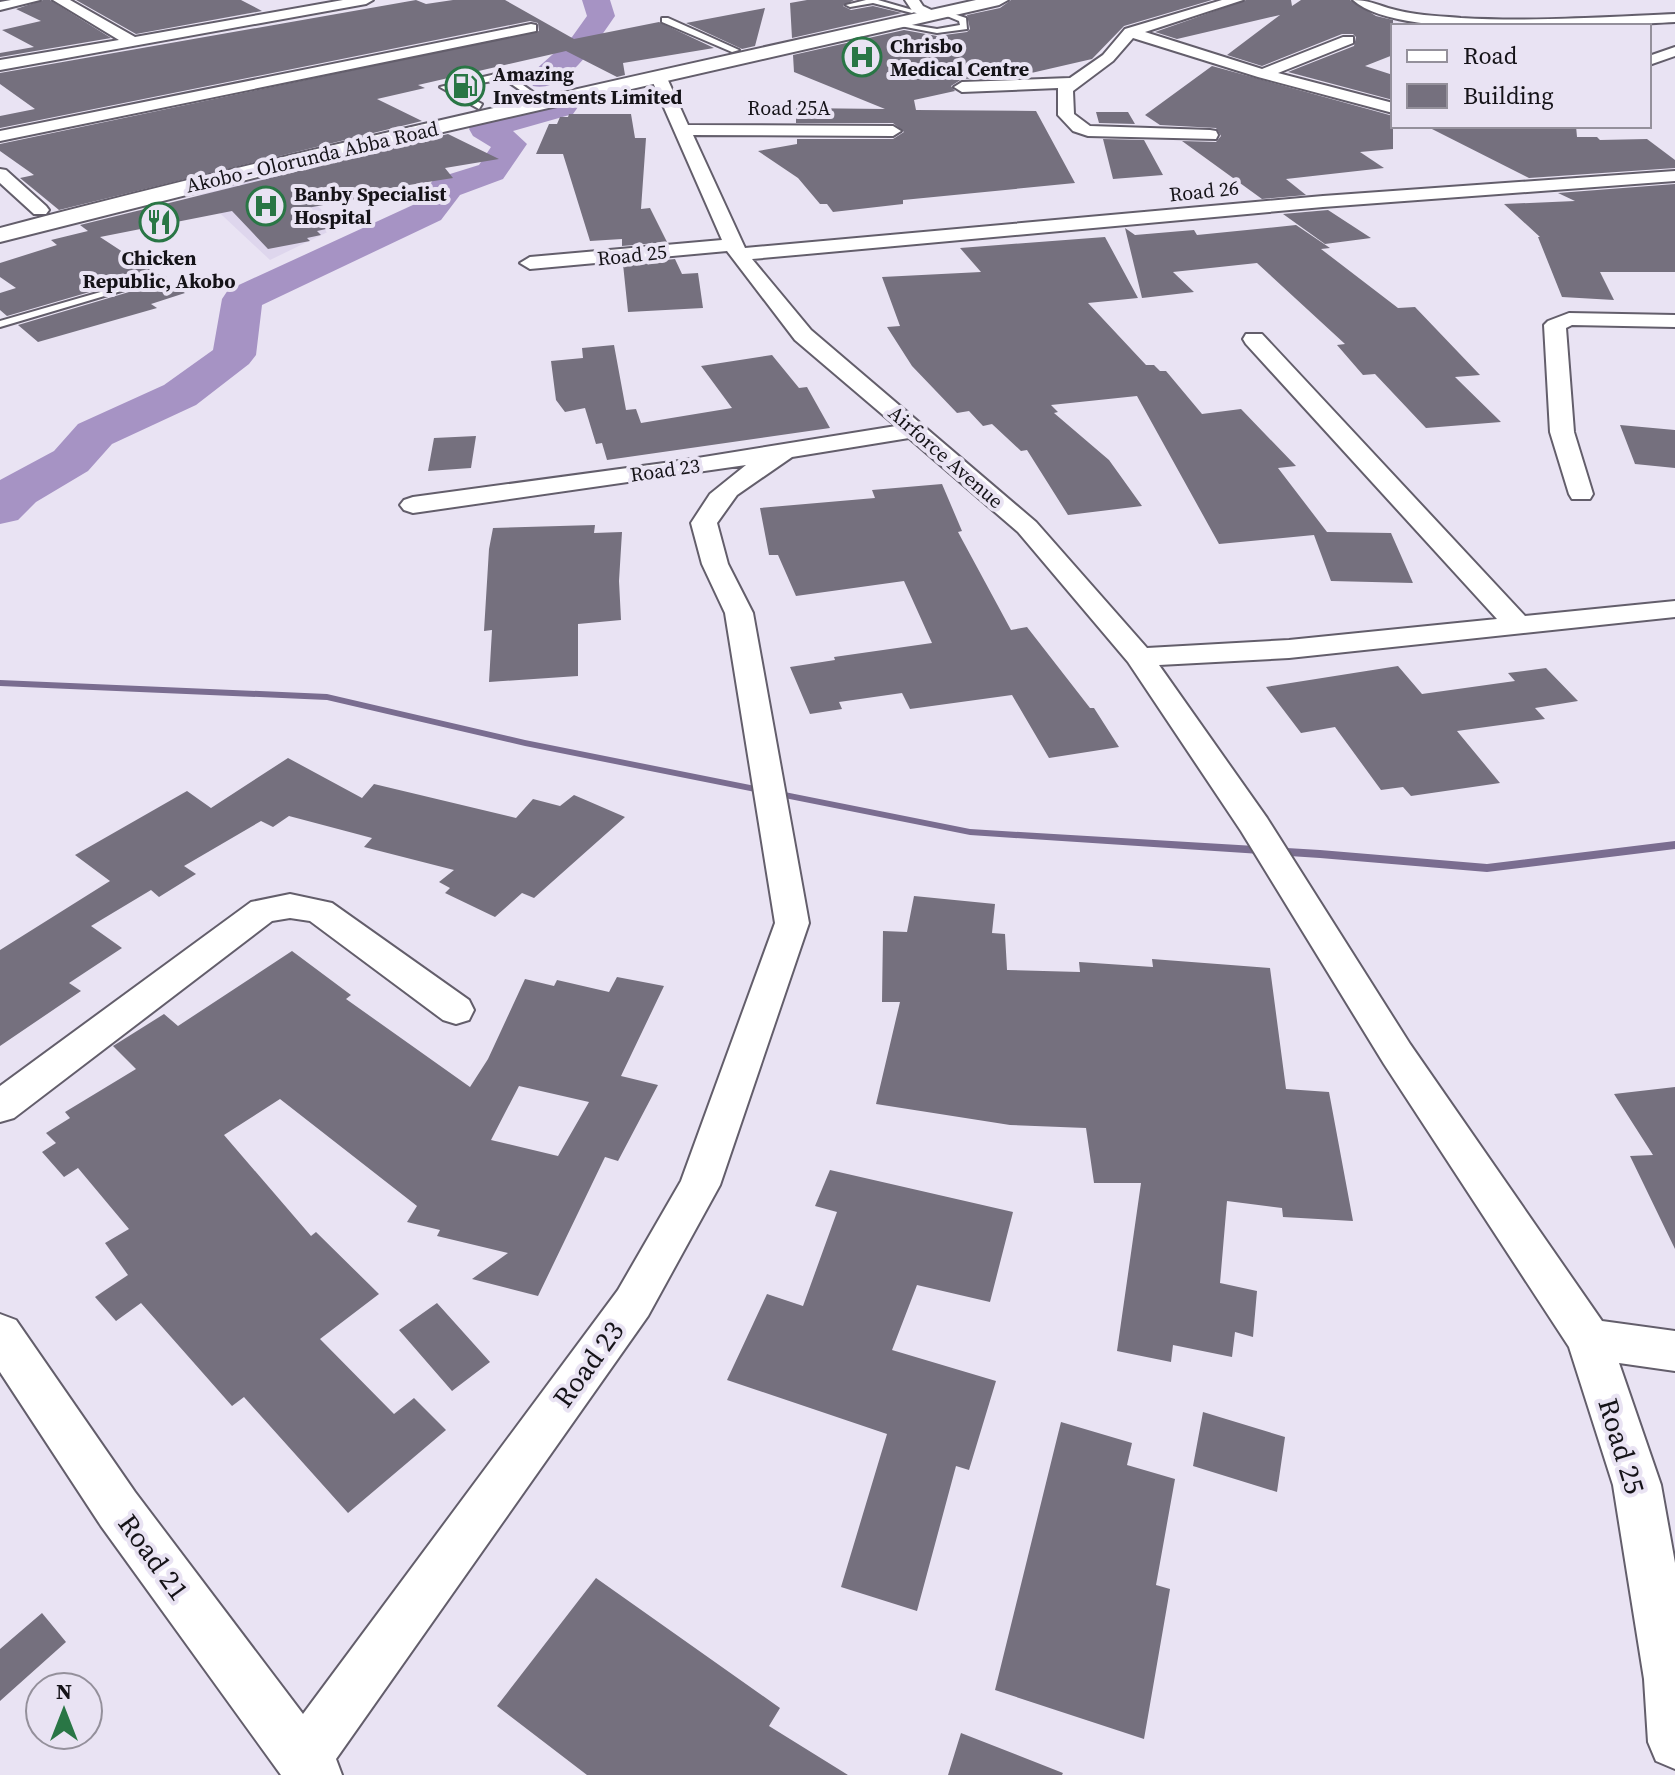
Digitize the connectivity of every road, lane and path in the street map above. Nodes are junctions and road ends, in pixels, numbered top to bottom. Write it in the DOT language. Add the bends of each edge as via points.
graph roads {
  1 [pos="33,0"];
  2 [pos="60,0"];
  3 [pos="265,0"];
  4 [pos="366,0"];
  5 [pos="999,0"];
  6 [pos="1185,0"];
  7 [pos="1236,0"];
  8 [pos="1360,0"];
  9 [pos="850,5"];
  10 [pos="0,6"];
  11 [pos="1207,7"];
  12 [pos="930,8"];
  13 [pos="292,13"];
  14 [pos="1675,18"];
  15 [pos="665,20"];
  16 [pos="894,24"];
  17 [pos="531,28"];
  18 [pos="1130,32"];
  19 [pos="1348,40"];
  20 [pos="132,41"];
  21 [pos="735,50"];
  22 [pos="1675,51"];
  23 [pos="1651,60"];
  24 [pos="0,65"];
  25 [pos="1263,74"];
  26 [pos="659,78"];
  27 [pos="1073,83"];
  28 [pos="962,87"];
  29 [pos="553,94"];
  30 [pos="479,106"];
  31 [pos="1391,107"];
  32 [pos="684,130"];
  33 [pos="893,131"];
  34 [pos="1210,135"];
  35 [pos="0,136"];
  36 [pos="0,174"];
  37 [pos="1675,176"];
  38 [pos="40,210"];
  39 [pos="0,220"];
  40 [pos="0,235"];
  41 [pos="736,250"];
  42 [pos="530,263"];
  43 [pos="160,278"];
  44 [pos="1675,321"];
  45 [pos="0,324"];
  46 [pos="1254,339"];
  47 [pos="917,430"];
  48 [pos="785,451"];
  49 [pos="1581,494"];
  50 [pos="413,505"];
  51 [pos="1675,609"];
  52 [pos="1520,627"];
  53 [pos="1139,657"];
  54 [pos="456,1010"];
  55 [pos="0,1107"];
  56 [pos="1484,1182"];
  57 [pos="0,1334"];
  58 [pos="1589,1339"];
  59 [pos="1675,1351"];
  60 [pos="1675,1742"];
  61 [pos="308,1767"];
  1 -- 10 [label="street"];
  2 -- 20 [label="street"];
  3 -- 13 [label="street"];
  4 -- 13 [label="street"];
  5 -- 12 [label="main road, Akobo - Olorunda Abba Road"];
  6 -- 11 [label="street"];
  7 -- 11 [label="street"];
  8 -- 14 [label="street" via="1384,13 1447,22"];
  9 -- 12 [label="lane" via="873,1"];
  11 -- 18 [label="street"];
  12 -- 16 [label="main road, Akobo - Olorunda Abba Road"];
  12 -- 16 [label="lane" via="963,20 964,27 937,31"];
  12 -- 21 [label="main road, Akobo - Olorunda Abba Road"];
  13 -- 20 [label="street"];
  15 -- 21 [label="lane"];
  16 -- 26 [label="main road, Akobo - Olorunda Abba Road"];
  17 -- 35 [label="street"];
  18 -- 25 [label="street"];
  18 -- 27 [label="street" via="1108,58"];
  19 -- 25 [label="street"];
  20 -- 24 [label="street"];
  21 -- 29 [label="main road, Akobo - Olorunda Abba Road"];
  22 -- 23 [label="street"];
  25 -- 31 [label="street"];
  26 -- 29 [label="main road, Akobo - Olorunda Abba Road"];
  26 -- 32 [label="street, Airforce Avenue"];
  27 -- 28 [label="street"];
  27 -- 34 [label="street" via="1065,89 1066,115 1079,128"];
  29 -- 30 [label="main road, Akobo - Olorunda Abba Road"];
  29 -- 30 [label="lane" via="496,76 444,87"];
  29 -- 40 [label="main road, Akobo - Olorunda Abba Road"];
  30 -- 38 [label="main road, Akobo - Olorunda Abba Road"];
  32 -- 33 [label="street, Road 25A"];
  32 -- 41 [label="street, Airforce Avenue"];
  36 -- 38 [label="street"];
  37 -- 41 [label="street, Road 26" via="1433,191 1096,224"];
  38 -- 39 [label="main road, Akobo - Olorunda Abba Road"];
  41 -- 42 [label="street, Road 25"];
  41 -- 47 [label="street, Airforce Avenue" via="803,335"];
  43 -- 45 [label="lane"];
  44 -- 49 [label="street" via="1569,319 1555,325 1562,432"];
  46 -- 52 [label="street"];
  47 -- 48 [label="street, Road 23"];
  47 -- 53 [label="street, Airforce Avenue" via="1027,527"];
  48 -- 50 [label="street, Road 23"];
  48 -- 61 [label="street, Road 23" via="727,489 704,523 715,564 739,613 792,923 700,1185 633,1303"];
  51 -- 52 [label="street"];
  52 -- 53 [label="street"];
  53 -- 56 [label="street, Airforce Avenue" via="1255,826"];
  54 -- 55 [label="street" via="320,911 290,906 263,910"];
  56 -- 58 [label="street, Road 25"];
  57 -- 61 [label="street, Road 21" via="118,1509"];
  58 -- 59 [label="street"];
  58 -- 60 [label="street, Road 25" via="1637,1485 1670,1679"];
}
